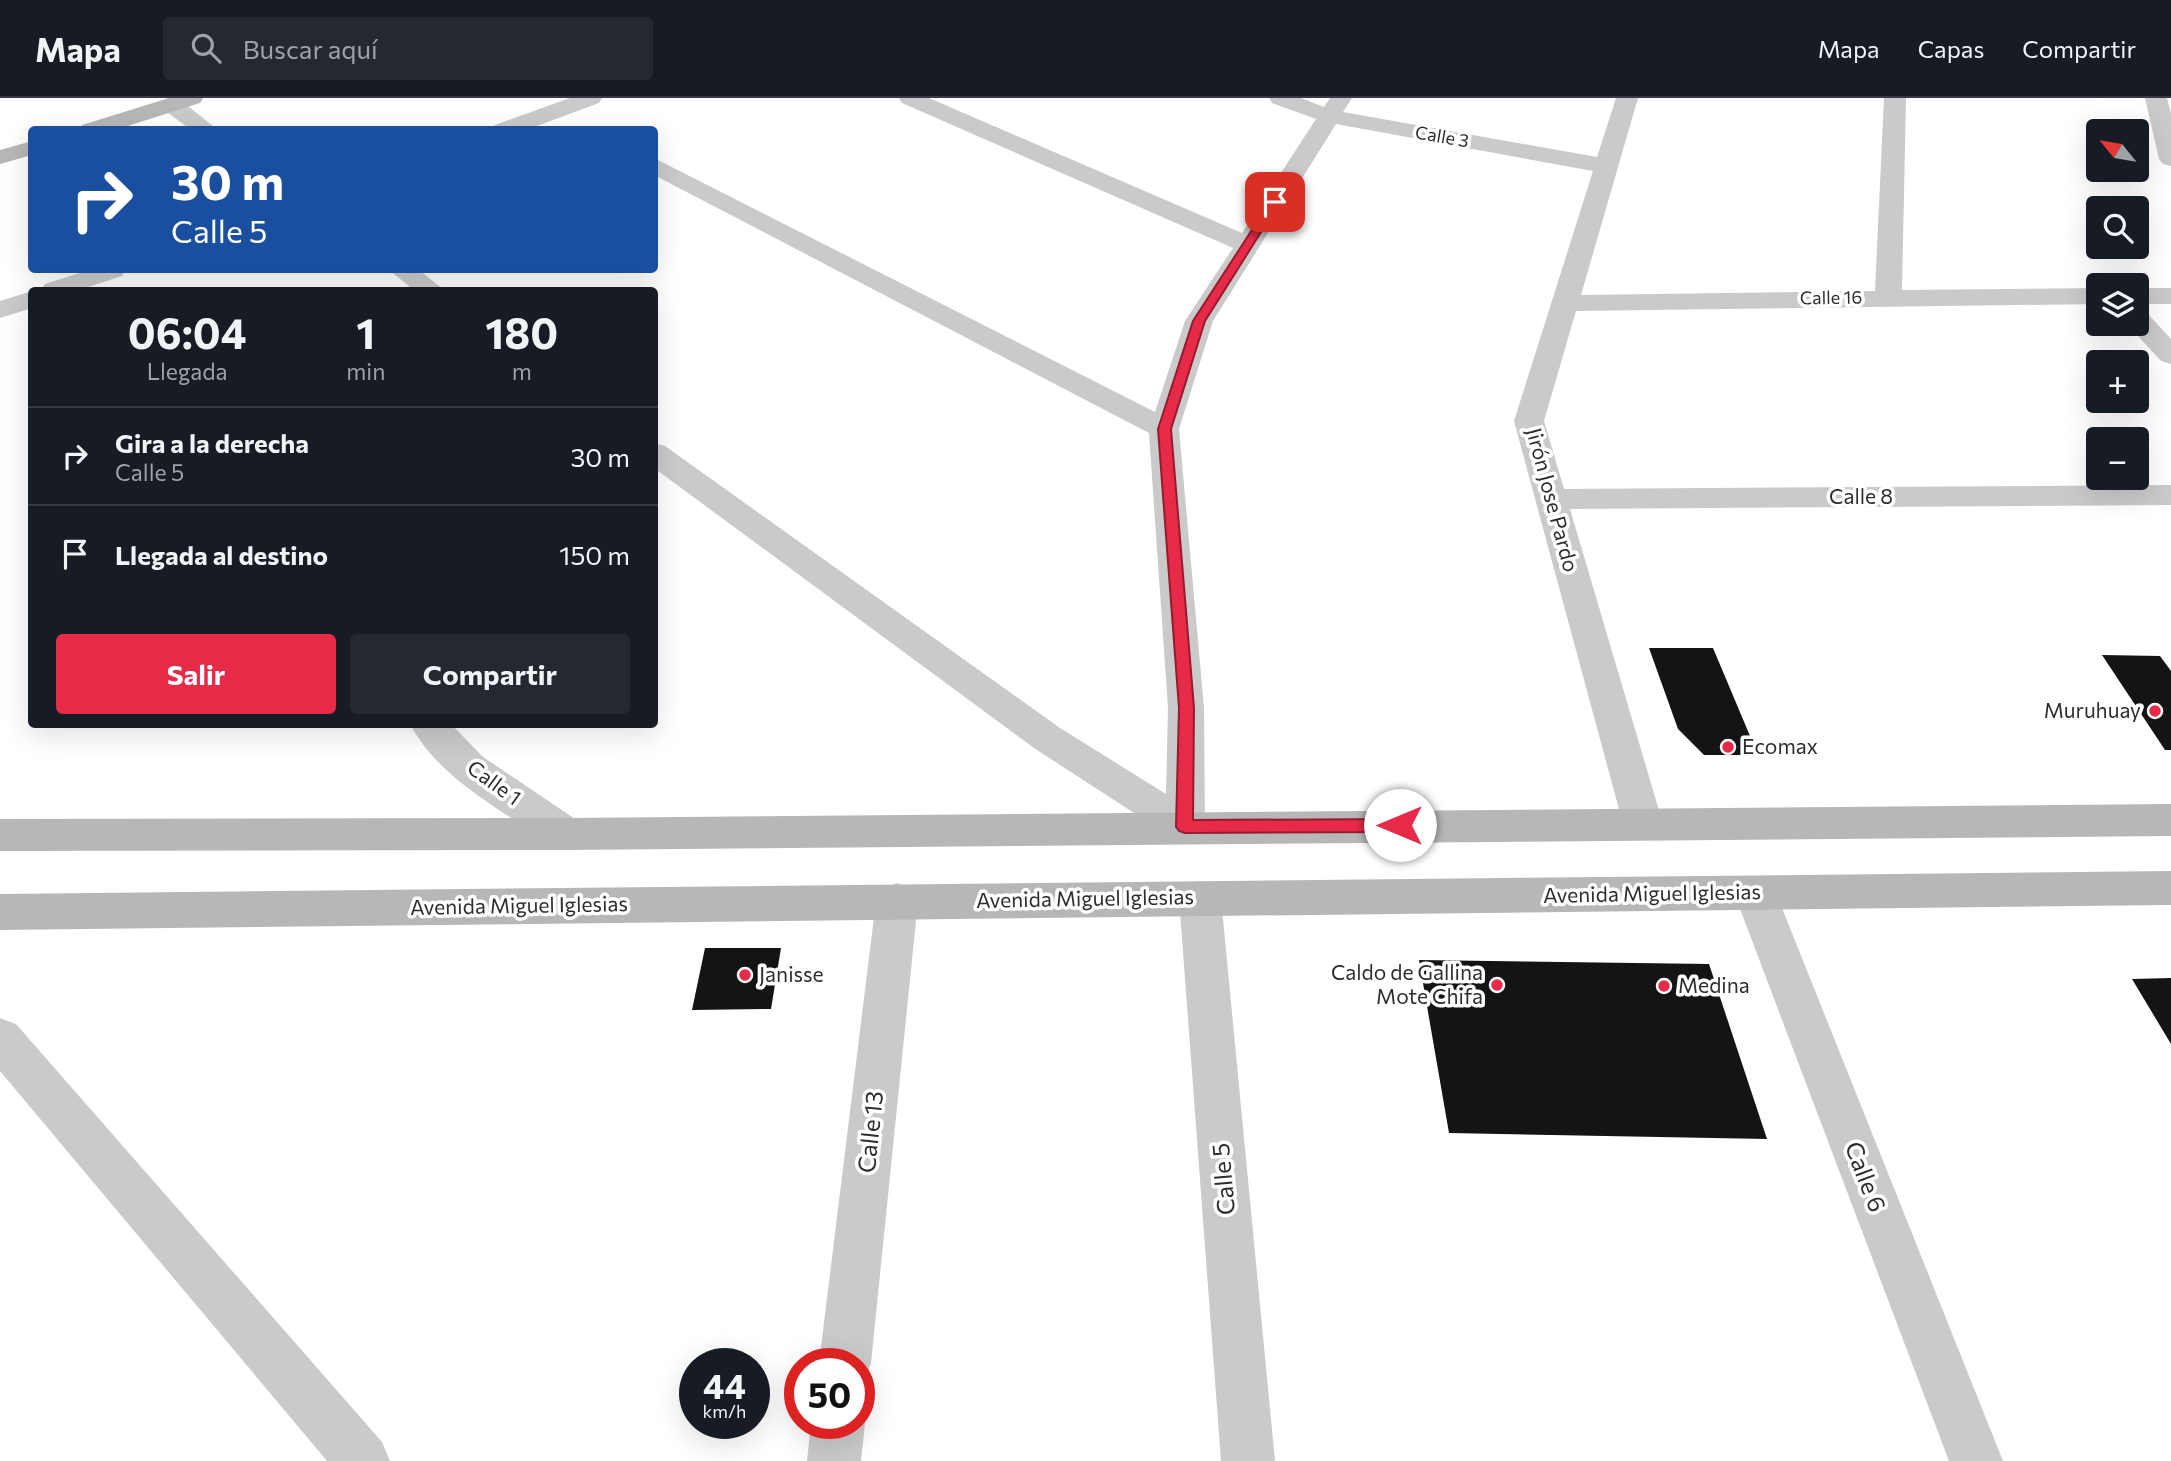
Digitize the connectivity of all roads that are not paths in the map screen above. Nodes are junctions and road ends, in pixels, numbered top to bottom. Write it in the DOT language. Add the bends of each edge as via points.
graph roads {
  1 [pos="591,98"];
  2 [pos="910,98"];
  3 [pos="1280,98"];
  4 [pos="1627,98"];
  5 [pos="1895,98"];
  6 [pos="2156,98"];
  7 [pos="182,101"];
  8 [pos="1335,107"];
  9 [pos="552,112"];
  10 [pos="574,124"];
  11 [pos="103,126"];
  12 [pos="204,126"];
  13 [pos="514,126"];
  14 [pos="28,149"];
  15 [pos="0,157"];
  16 [pos="2171,159"];
  17 [pos="1606,166"];
  18 [pos="658,167"];
  19 [pos="1247,245"];
  20 [pos="104,273"];
  21 [pos="406,273"];
  22 [pos="63,287"];
  23 [pos="427,287"];
  24 [pos="2086,296"];
  25 [pos="2149,296"];
  26 [pos="2171,296"];
  27 [pos="1888,297"];
  28 [pos="1565,303"];
  29 [pos="2149,332"];
  30 [pos="2171,355"];
  31 [pos="1164,429"];
  32 [pos="658,456"];
  33 [pos="2171,495"];
  34 [pos="1551,499"];
  35 [pos="432,728"];
  36 [pos="2171,820"];
  37 [pos="1643,824"];
  38 [pos="1185,827"];
  39 [pos="567,834"];
  40 [pos="0,835"];
  41 [pos="2171,888"];
  42 [pos="1755,893"];
  43 [pos="1200,898"];
  44 [pos="897,901"];
  45 [pos="0,912"];
  46 [pos="0,1038"];
  47 [pos="847,1348"];
  48 [pos="836,1439"];
  49 [pos="363,1461"];
  50 [pos="834,1461"];
  51 [pos="1248,1461"];
  52 [pos="1976,1461"];
  1 -- 9 [label="street"];
  2 -- 19 [label="street"];
  3 -- 8 [label="street, Calle 3"];
  4 -- 17 [label="street, Jirón Jose Pardo"];
  5 -- 27 [label="street"];
  6 -- 16 [label="street"];
  7 -- 11 [label="main road"];
  7 -- 12 [label="street"];
  8 -- 17 [label="street, Calle 3"];
  8 -- 19 [label="street"];
  9 -- 10 [label="street"];
  9 -- 13 [label="street"];
  14 -- 15 [label="main road"];
  17 -- 28 [label="street, Jirón Jose Pardo"];
  18 -- 31 [label="street"];
  19 -- 31 [label="street" via="1199,321"];
  20 -- 22 [label="street"];
  21 -- 23 [label="street"];
  24 -- 27 [label="street, Calle 16"];
  25 -- 26 [label="street"];
  27 -- 28 [label="street, Calle 16"];
  28 -- 34 [label="street, Jirón Jose Pardo" via="1529,421"];
  29 -- 30 [label="street"];
  31 -- 38 [label="street" via="1186,708"];
  32 -- 38 [label="street" via="1047,738"];
  33 -- 34 [label="street, Calle 8"];
  34 -- 37 [label="street, Jirón Jose Pardo"];
  35 -- 39 [label="street, Calle 1" via="469,768"];
  36 -- 37 [label="main road"];
  37 -- 38 [label="main road"];
  38 -- 39 [label="main road"];
  39 -- 40 [label="main road"];
  41 -- 42 [label="main road, Avenida Miguel Iglesias"];
  42 -- 43 [label="main road, Avenida Miguel Iglesias"];
  42 -- 52 [label="street, Calle 6"];
  43 -- 44 [label="main road, Avenida Miguel Iglesias"];
  43 -- 51 [label="street, Calle 5"];
  44 -- 45 [label="main road, Avenida Miguel Iglesias"];
  44 -- 47 [label="street, Calle 13"];
  46 -- 49 [label="street"];
  48 -- 50 [label="street"];
}
